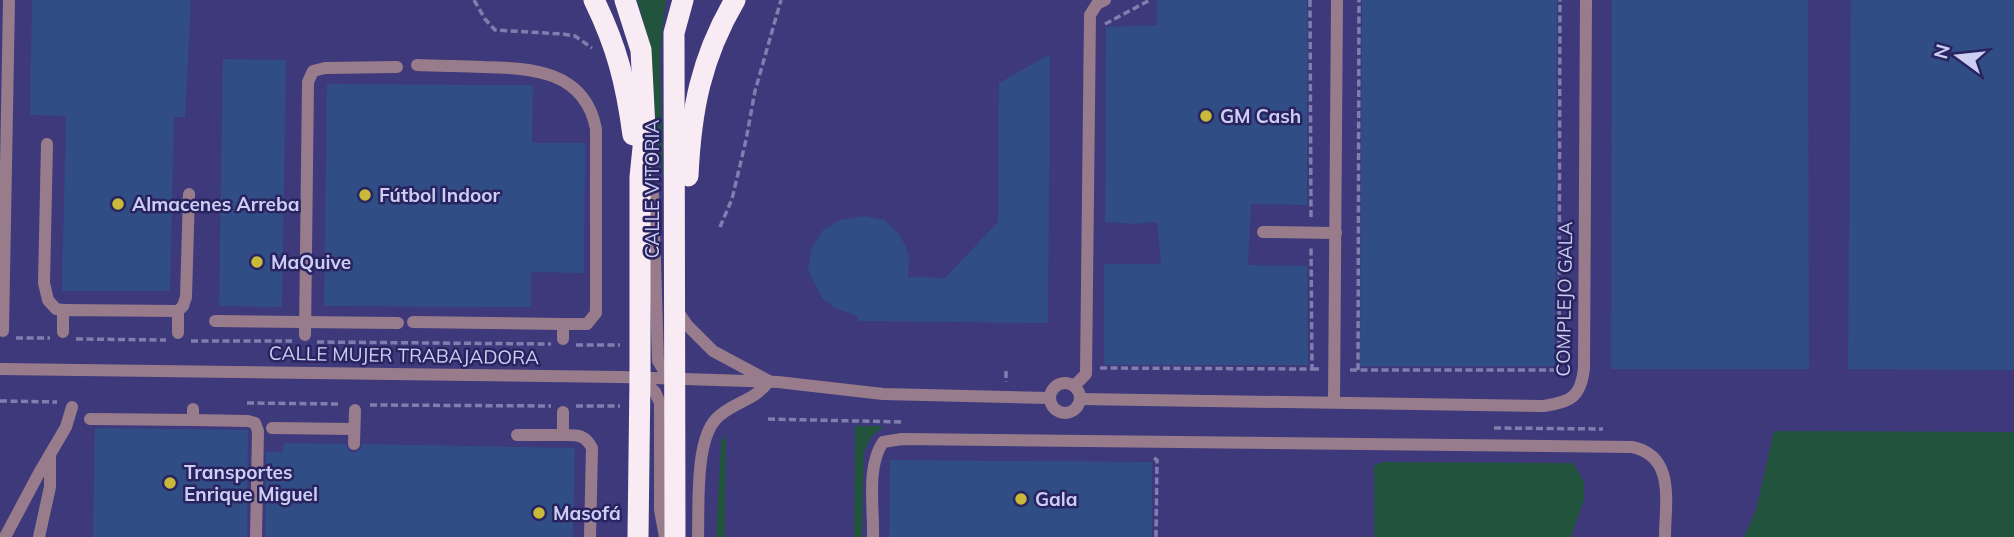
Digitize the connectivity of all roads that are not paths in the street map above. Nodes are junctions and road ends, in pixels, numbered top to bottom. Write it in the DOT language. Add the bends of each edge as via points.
graph roads {
  1 [pos="9,0"];
  2 [pos="594,0"];
  3 [pos="625,0"];
  4 [pos="683,0"];
  5 [pos="735,0"];
  6 [pos="1105,0"];
  7 [pos="1337,0"];
  8 [pos="1586,0"];
  9 [pos="417,65"];
  10 [pos="397,67"];
  11 [pos="47,144"];
  12 [pos="640,177"];
  13 [pos="189,194"];
  14 [pos="1263,232"];
  15 [pos="1336,233"];
  16 [pos="675,301"];
  17 [pos="63,310"];
  18 [pos="178,311"];
  19 [pos="2,315"];
  20 [pos="215,321"];
  21 [pos="253,321"];
  22 [pos="305,321"];
  23 [pos="412,321"];
  24 [pos="398,323"];
  25 [pos="563,324"];
  26 [pos="4,331"];
  27 [pos="64,332"];
  28 [pos="178,334"];
  29 [pos="253,335"];
  30 [pos="305,335"];
  31 [pos="563,339"];
  32 [pos="0,369"];
  33 [pos="640,377"];
  34 [pos="676,379"];
  35 [pos="769,381"];
  36 [pos="1074,386"];
  37 [pos="1050,398"];
  38 [pos="1080,399"];
  39 [pos="1335,402"];
  40 [pos="66,404"];
  41 [pos="360,407"];
  42 [pos="567,408"];
  43 [pos="90,419"];
  44 [pos="272,428"];
  45 [pos="354,429"];
  46 [pos="517,435"];
  47 [pos="563,435"];
  48 [pos="354,444"];
  49 [pos="50,454"];
  50 [pos="5,537"];
  51 [pos="39,537"];
  52 [pos="256,537"];
  53 [pos="590,537"];
  54 [pos="638,537"];
  55 [pos="666,537"];
  56 [pos="675,537"];
  57 [pos="698,537"];
  58 [pos="873,537"];
  59 [pos="1665,537"];
  1 -- 19 [label="street"];
  2 -- 12 [label="highway" via="622,68"];
  3 -- 12 [label="highway, CALLE VITORIA" via="643,78 645,128"];
  4 -- 16 [label="highway, CALLE VITORIA" via="674,33"];
  5 -- 16 [label="highway" via="708,52 696,102 688,175 688,257"];
  6 -- 36 [label="street" via="1090,15 1086,374"];
  7 -- 15 [label="street"];
  8 -- 39 [label="street, COMPLEJO GALA" via="1584,368 1575,396 1544,406"];
  9 -- 25 [label="street" via="541,71 569,84 593,111 596,313 587,324"];
  10 -- 22 [label="street" via="325,68 313,71 308,82"];
  11 -- 17 [label="street" via="44,283 48,300"];
  12 -- 33 [label="highway, CALLE VITORIA"];
  12 -- 34 [label="street, CALLE VITORIA" via="653,195 658,361"];
  13 -- 18 [label="street" via="186,297"];
  14 -- 15 [label="street"];
  15 -- 39 [label="street"];
  16 -- 34 [label="highway, CALLE VITORIA"];
  16 -- 35 [label="street" via="687,326 713,351"];
  17 -- 18 [label="street"];
  17 -- 27 [label="street"];
  18 -- 28 [label="street"];
  19 -- 26 [label="street"];
  20 -- 21 [label="street"];
  21 -- 22 [label="street"];
  21 -- 29 [label="street"];
  22 -- 24 [label="street"];
  22 -- 30 [label="street"];
  23 -- 25 [label="street"];
  25 -- 31 [label="street"];
  32 -- 33 [label="street, CALLE MUJER TRABAJADORA"];
  33 -- 34 [label="street, CALLE MUJER TRABAJADORA"];
  33 -- 54 [label="highway, CALLE VITORIA"];
  33 -- 55 [label="street" via="660,402 660,510"];
  34 -- 35 [label="street, CALLE MUJER TRABAJADORA"];
  34 -- 56 [label="highway, CALLE VITORIA"];
  35 -- 37 [label="street, CALLE MUJER TRABAJADORA" via="883,394"];
  35 -- 57 [label="street" via="760,393 715,419 708,432 702,452"];
  36 -- 37 [label="street" via="1060,384"];
  36 -- 38 [label="street"];
  37 -- 38 [label="street" via="1063,413 1072,411"];
  38 -- 39 [label="street, COMPLEJO GALA"];
  40 -- 49 [label="street" via="66,427"];
  41 -- 45 [label="street"];
  42 -- 47 [label="street"];
  43 -- 52 [label="street" via="193,414 255,423"];
  44 -- 45 [label="street"];
  45 -- 48 [label="street"];
  46 -- 47 [label="street"];
  47 -- 53 [label="street" via="583,436 592,448"];
  49 -- 50 [label="street"];
  49 -- 51 [label="street" via="50,487"];
  58 -- 59 [label="street" via="877,455 883,442 902,439 1632,447 1656,457 1664,471"];
}
